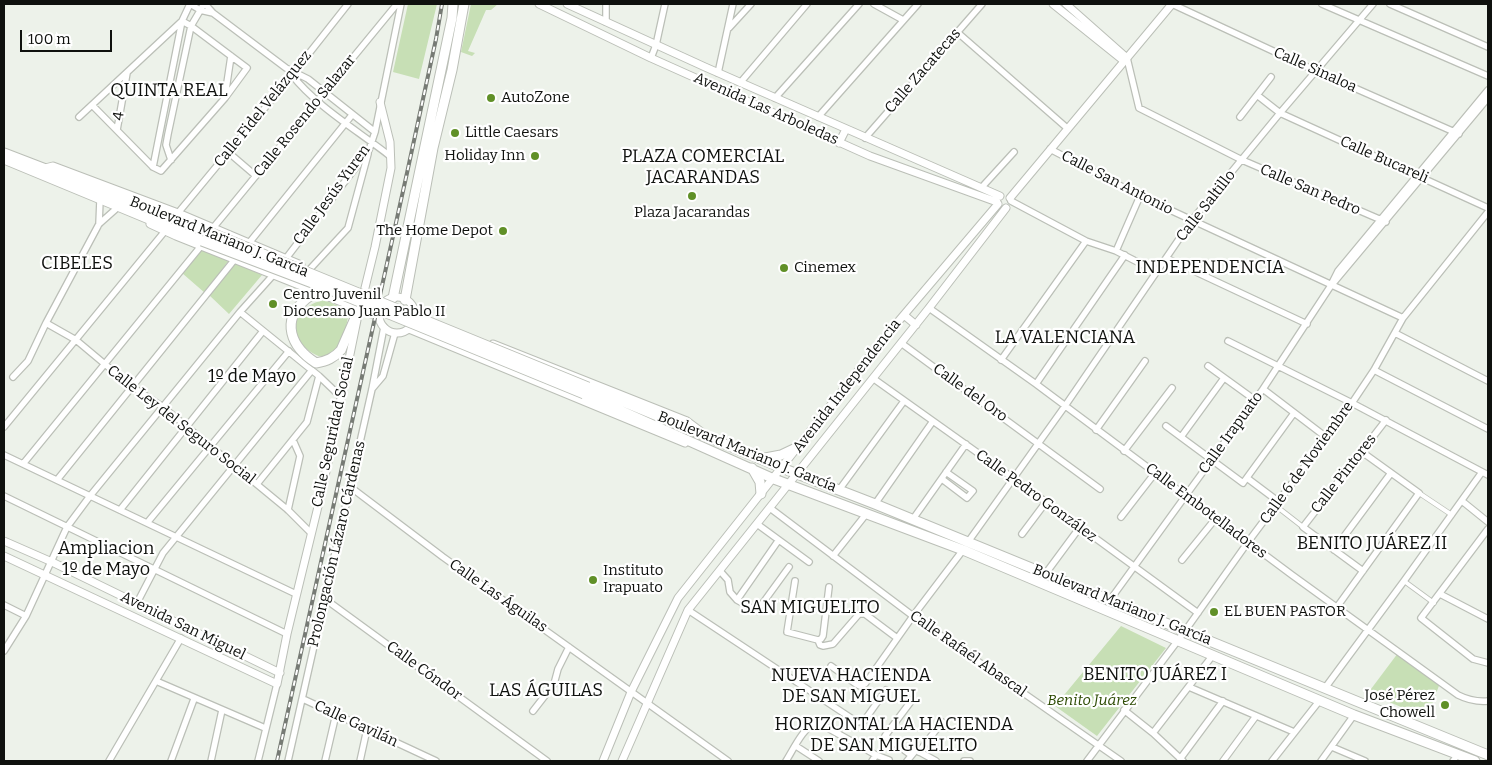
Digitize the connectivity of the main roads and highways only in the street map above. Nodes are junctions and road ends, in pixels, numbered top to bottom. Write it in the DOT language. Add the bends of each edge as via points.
graph roads {
  1 [pos="453,4"];
  2 [pos="464,4"];
  3 [pos="436,92"];
  4 [pos="443,109"];
  5 [pos="4,153"];
  6 [pos="4,160"];
  7 [pos="328,289"];
  8 [pos="389,300"];
  9 [pos="405,300"];
  10 [pos="359,309"];
  11 [pos="586,391"];
  12 [pos="800,446"];
  13 [pos="760,459"];
  14 [pos="752,468"];
  15 [pos="761,494"];
  16 [pos="1488,755"];
  17 [pos="1455,758"];
  18 [pos="1475,761"];
  1 -- 3 [label="main road"];
  2 -- 4 [label="main road"];
  3 -- 4 [label="main road" via="438,104"];
  3 -- 8 [label="main road"];
  4 -- 9 [label="main road"];
  5 -- 11 [label="main road, Boulevard Mariano J. García, bridge" via="210,230"];
  6 -- 7 [label="main road, Boulevard Mariano J. García, bridge" via="202,243"];
  7 -- 10 [label="main road, bridge" via="306,300 292,320 292,336 300,351 316,362 324,362 341,350"];
  7 -- 11 [label="main road, Boulevard Mariano J. García, bridge"];
  11 -- 13 [label="main road, Boulevard Mariano J. García"];
  11 -- 14 [label="main road, Boulevard Mariano J. García"];
  12 -- 13 [label="main road" via="781,456"];
  13 -- 16 [label="main road, Boulevard Mariano J. García"];
  14 -- 15 [label="main road" via="760,482"];
  14 -- 17 [label="main road, Boulevard Mariano J. García" via="963,550"];
  17 -- 18 [label="main road, Boulevard Mariano J. García"];
}
